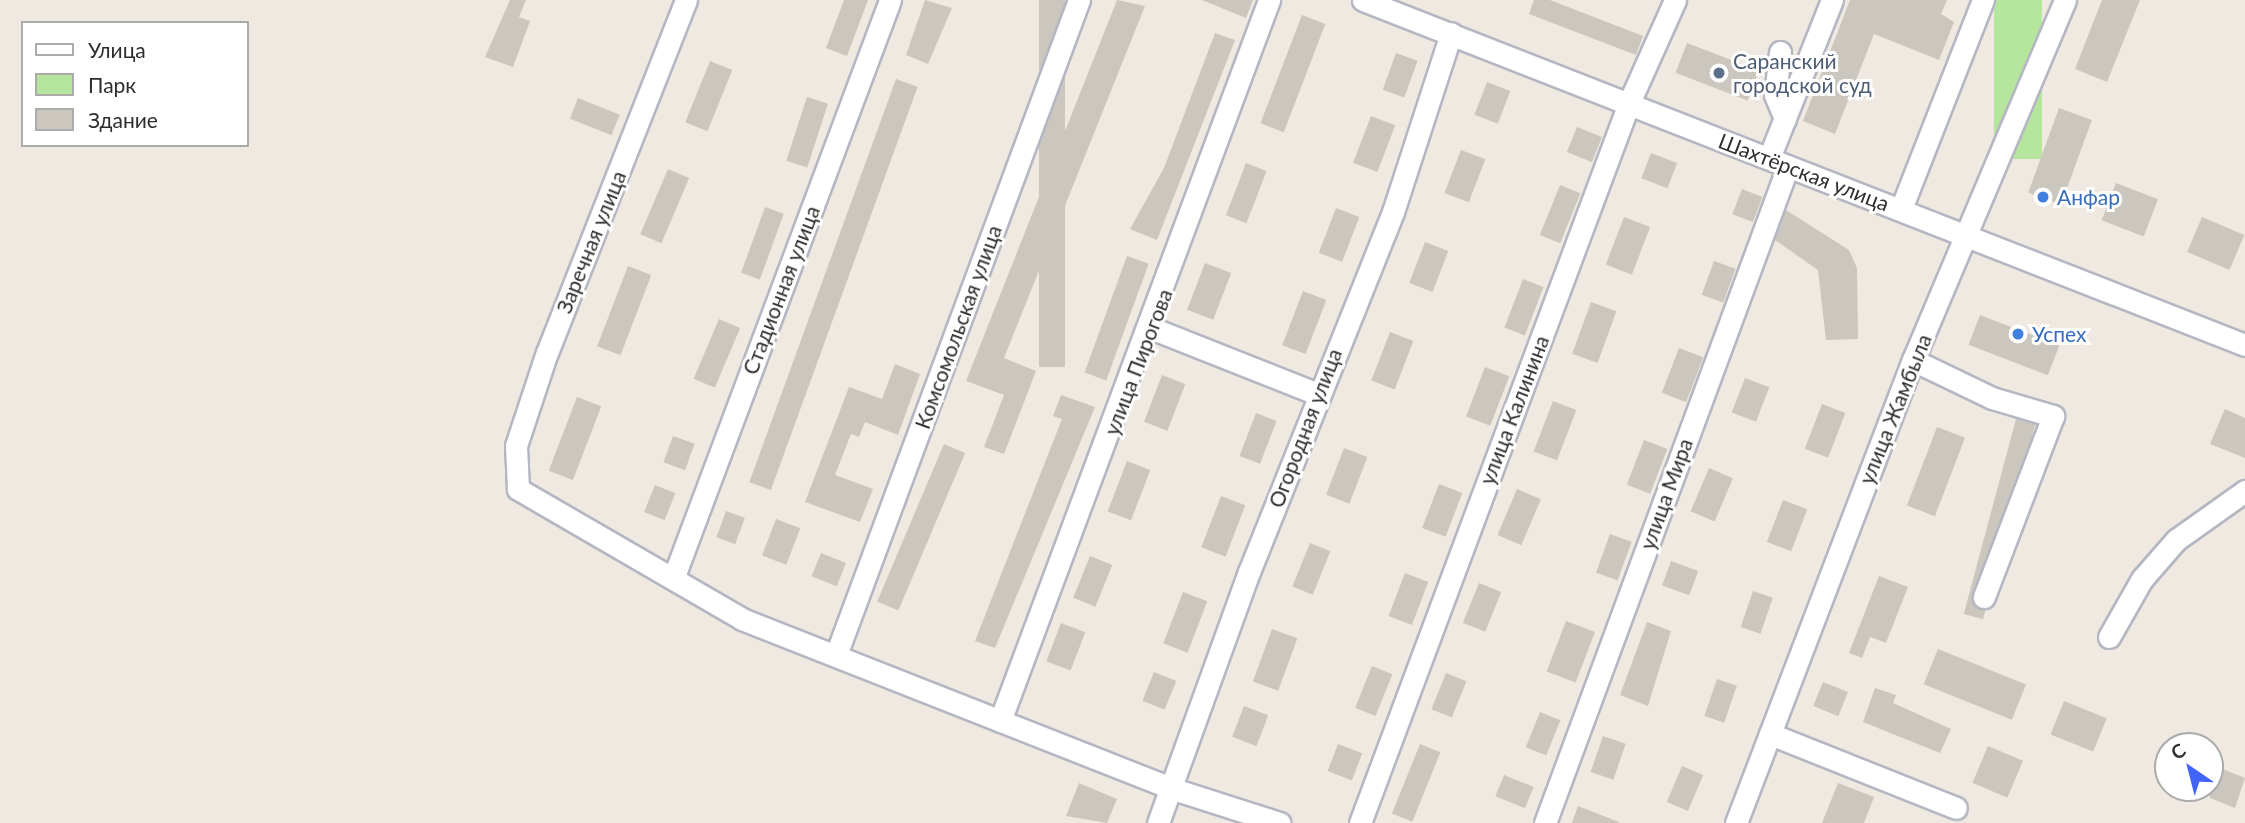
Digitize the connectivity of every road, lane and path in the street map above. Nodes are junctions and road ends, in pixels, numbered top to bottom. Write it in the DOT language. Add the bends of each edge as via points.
graph roads {
  1 [pos="686,0"];
  2 [pos="890,0"];
  3 [pos="1079,0"];
  4 [pos="1269,0"];
  5 [pos="1363,0"];
  6 [pos="1675,0"];
  7 [pos="1832,0"];
  8 [pos="1983,0"];
  9 [pos="2065,0"];
  10 [pos="1451,33"];
  11 [pos="1780,52"];
  12 [pos="1629,103"];
  13 [pos="1785,119"];
  14 [pos="1778,162"];
  15 [pos="1901,209"];
  16 [pos="1967,239"];
  17 [pos="1151,328"];
  18 [pos="2245,345"];
  19 [pos="1913,360"];
  20 [pos="1318,394"];
  21 [pos="2245,491"];
  22 [pos="673,579"];
  23 [pos="1984,597"];
  24 [pos="2109,637"];
  25 [pos="836,655"];
  26 [pos="1000,721"];
  27 [pos="1770,734"];
  28 [pos="1170,788"];
  29 [pos="1956,808"];
  30 [pos="1158,823"];
  31 [pos="1280,823"];
  32 [pos="1360,823"];
  33 [pos="1545,823"];
  34 [pos="1736,823"];
  1 -- 22 [label="street, Заречная улица" via="543,364 516,446 518,489"];
  2 -- 22 [label="street, Стадионная улица"];
  3 -- 25 [label="street, Комсомольская улица"];
  4 -- 17 [label="street, улица Пирогова"];
  5 -- 10 [label="street, Шахтёрская улица"];
  6 -- 12 [label="street, улица Калинина"];
  7 -- 13 [label="street, улица Мира"];
  8 -- 15 [label="street"];
  9 -- 16 [label="street, улица Жамбыла"];
  10 -- 12 [label="street, Шахтёрская улица"];
  10 -- 20 [label="street, Огородная улица" via="1393,212"];
  11 -- 13 [label="street" via="1774,95"];
  12 -- 14 [label="street, Шахтёрская улица"];
  12 -- 32 [label="street, улица Калинина"];
  13 -- 14 [label="street, улица Мира"];
  14 -- 15 [label="street, Шахтёрская улица"];
  14 -- 33 [label="street, улица Мира"];
  15 -- 16 [label="street, Шахтёрская улица"];
  16 -- 18 [label="street, Шахтёрская улица"];
  16 -- 19 [label="street, улица Жамбыла"];
  17 -- 20 [label="street"];
  17 -- 26 [label="street, улица Пирогова"];
  19 -- 23 [label="street" via="1992,398 2053,416"];
  19 -- 27 [label="street, улица Жамбыла"];
  20 -- 28 [label="street, Огородная улица"];
  21 -- 24 [label="street" via="2176,540 2142,579"];
  22 -- 25 [label="street" via="742,619"];
  25 -- 26 [label="street"];
  26 -- 28 [label="street"];
  27 -- 29 [label="street"];
  27 -- 34 [label="street, улица Жамбыла"];
  28 -- 30 [label="street, Огородная улица"];
  28 -- 31 [label="street"];
}
